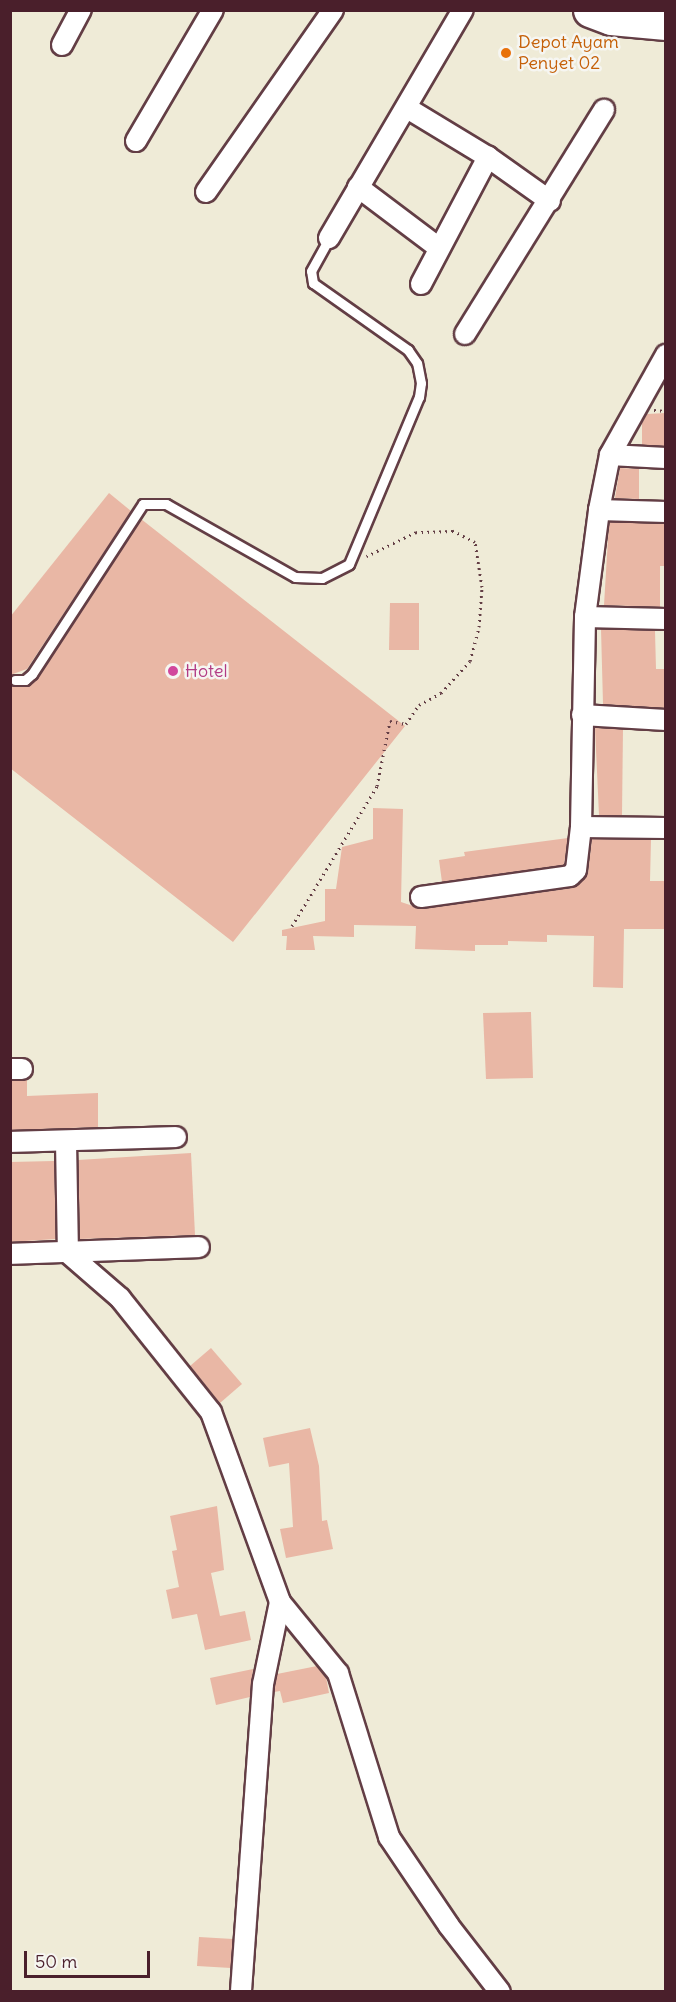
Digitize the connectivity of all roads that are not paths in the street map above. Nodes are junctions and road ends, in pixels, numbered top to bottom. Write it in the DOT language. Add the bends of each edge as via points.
graph roads {
  1 [pos="81,10"];
  2 [pos="213,10"];
  3 [pos="333,10"];
  4 [pos="463,10"];
  5 [pos="590,10"];
  6 [pos="666,23"];
  7 [pos="62,45"];
  8 [pos="407,108"];
  9 [pos="604,110"];
  10 [pos="136,141"];
  11 [pos="488,157"];
  12 [pos="358,187"];
  13 [pos="206,192"];
  14 [pos="550,201"];
  15 [pos="329,238"];
  16 [pos="439,248"];
  17 [pos="421,284"];
  18 [pos="465,334"];
  19 [pos="666,355"];
  20 [pos="610,455"];
  21 [pos="666,458"];
  22 [pos="599,510"];
  23 [pos="666,512"];
  24 [pos="585,617"];
  25 [pos="666,619"];
  26 [pos="15,680"];
  27 [pos="582,715"];
  28 [pos="666,720"];
  29 [pos="581,827"];
  30 [pos="666,828"];
  31 [pos="421,897"];
  32 [pos="176,1137"];
  33 [pos="66,1141"];
  34 [pos="10,1142"];
  35 [pos="200,1247"];
  36 [pos="68,1253"];
  37 [pos="10,1254"];
  38 [pos="280,1602"];
  39 [pos="241,1992"];
  40 [pos="500,1992"];
  1 -- 7 [label="street"];
  2 -- 10 [label="street"];
  3 -- 13 [label="street"];
  4 -- 8 [label="street"];
  5 -- 6 [label="highway" via="611,18"];
  8 -- 11 [label="street"];
  8 -- 12 [label="street"];
  9 -- 14 [label="street"];
  11 -- 14 [label="street"];
  11 -- 16 [label="street"];
  12 -- 15 [label="street"];
  12 -- 16 [label="street"];
  14 -- 18 [label="street"];
  15 -- 26 [label="lane" via="311,271 312,283 408,350 417,363 421,383 419,397 349,564 322,578 296,577 166,504 143,504 32,674 26,680"];
  16 -- 17 [label="street"];
  19 -- 20 [label="street"];
  20 -- 21 [label="street"];
  20 -- 22 [label="street"];
  22 -- 23 [label="street"];
  22 -- 24 [label="street"];
  24 -- 25 [label="street"];
  24 -- 27 [label="street"];
  27 -- 28 [label="street"];
  27 -- 29 [label="street"];
  29 -- 30 [label="street"];
  29 -- 31 [label="street" via="576,870 570,876"];
  32 -- 33 [label="street"];
  33 -- 34 [label="street"];
  33 -- 36 [label="street"];
  35 -- 36 [label="street"];
  36 -- 37 [label="street"];
  36 -- 38 [label="street" via="120,1298 211,1413"];
  38 -- 39 [label="street" via="263,1684"];
  38 -- 40 [label="street" via="338,1673 389,1837 449,1926"];
}
